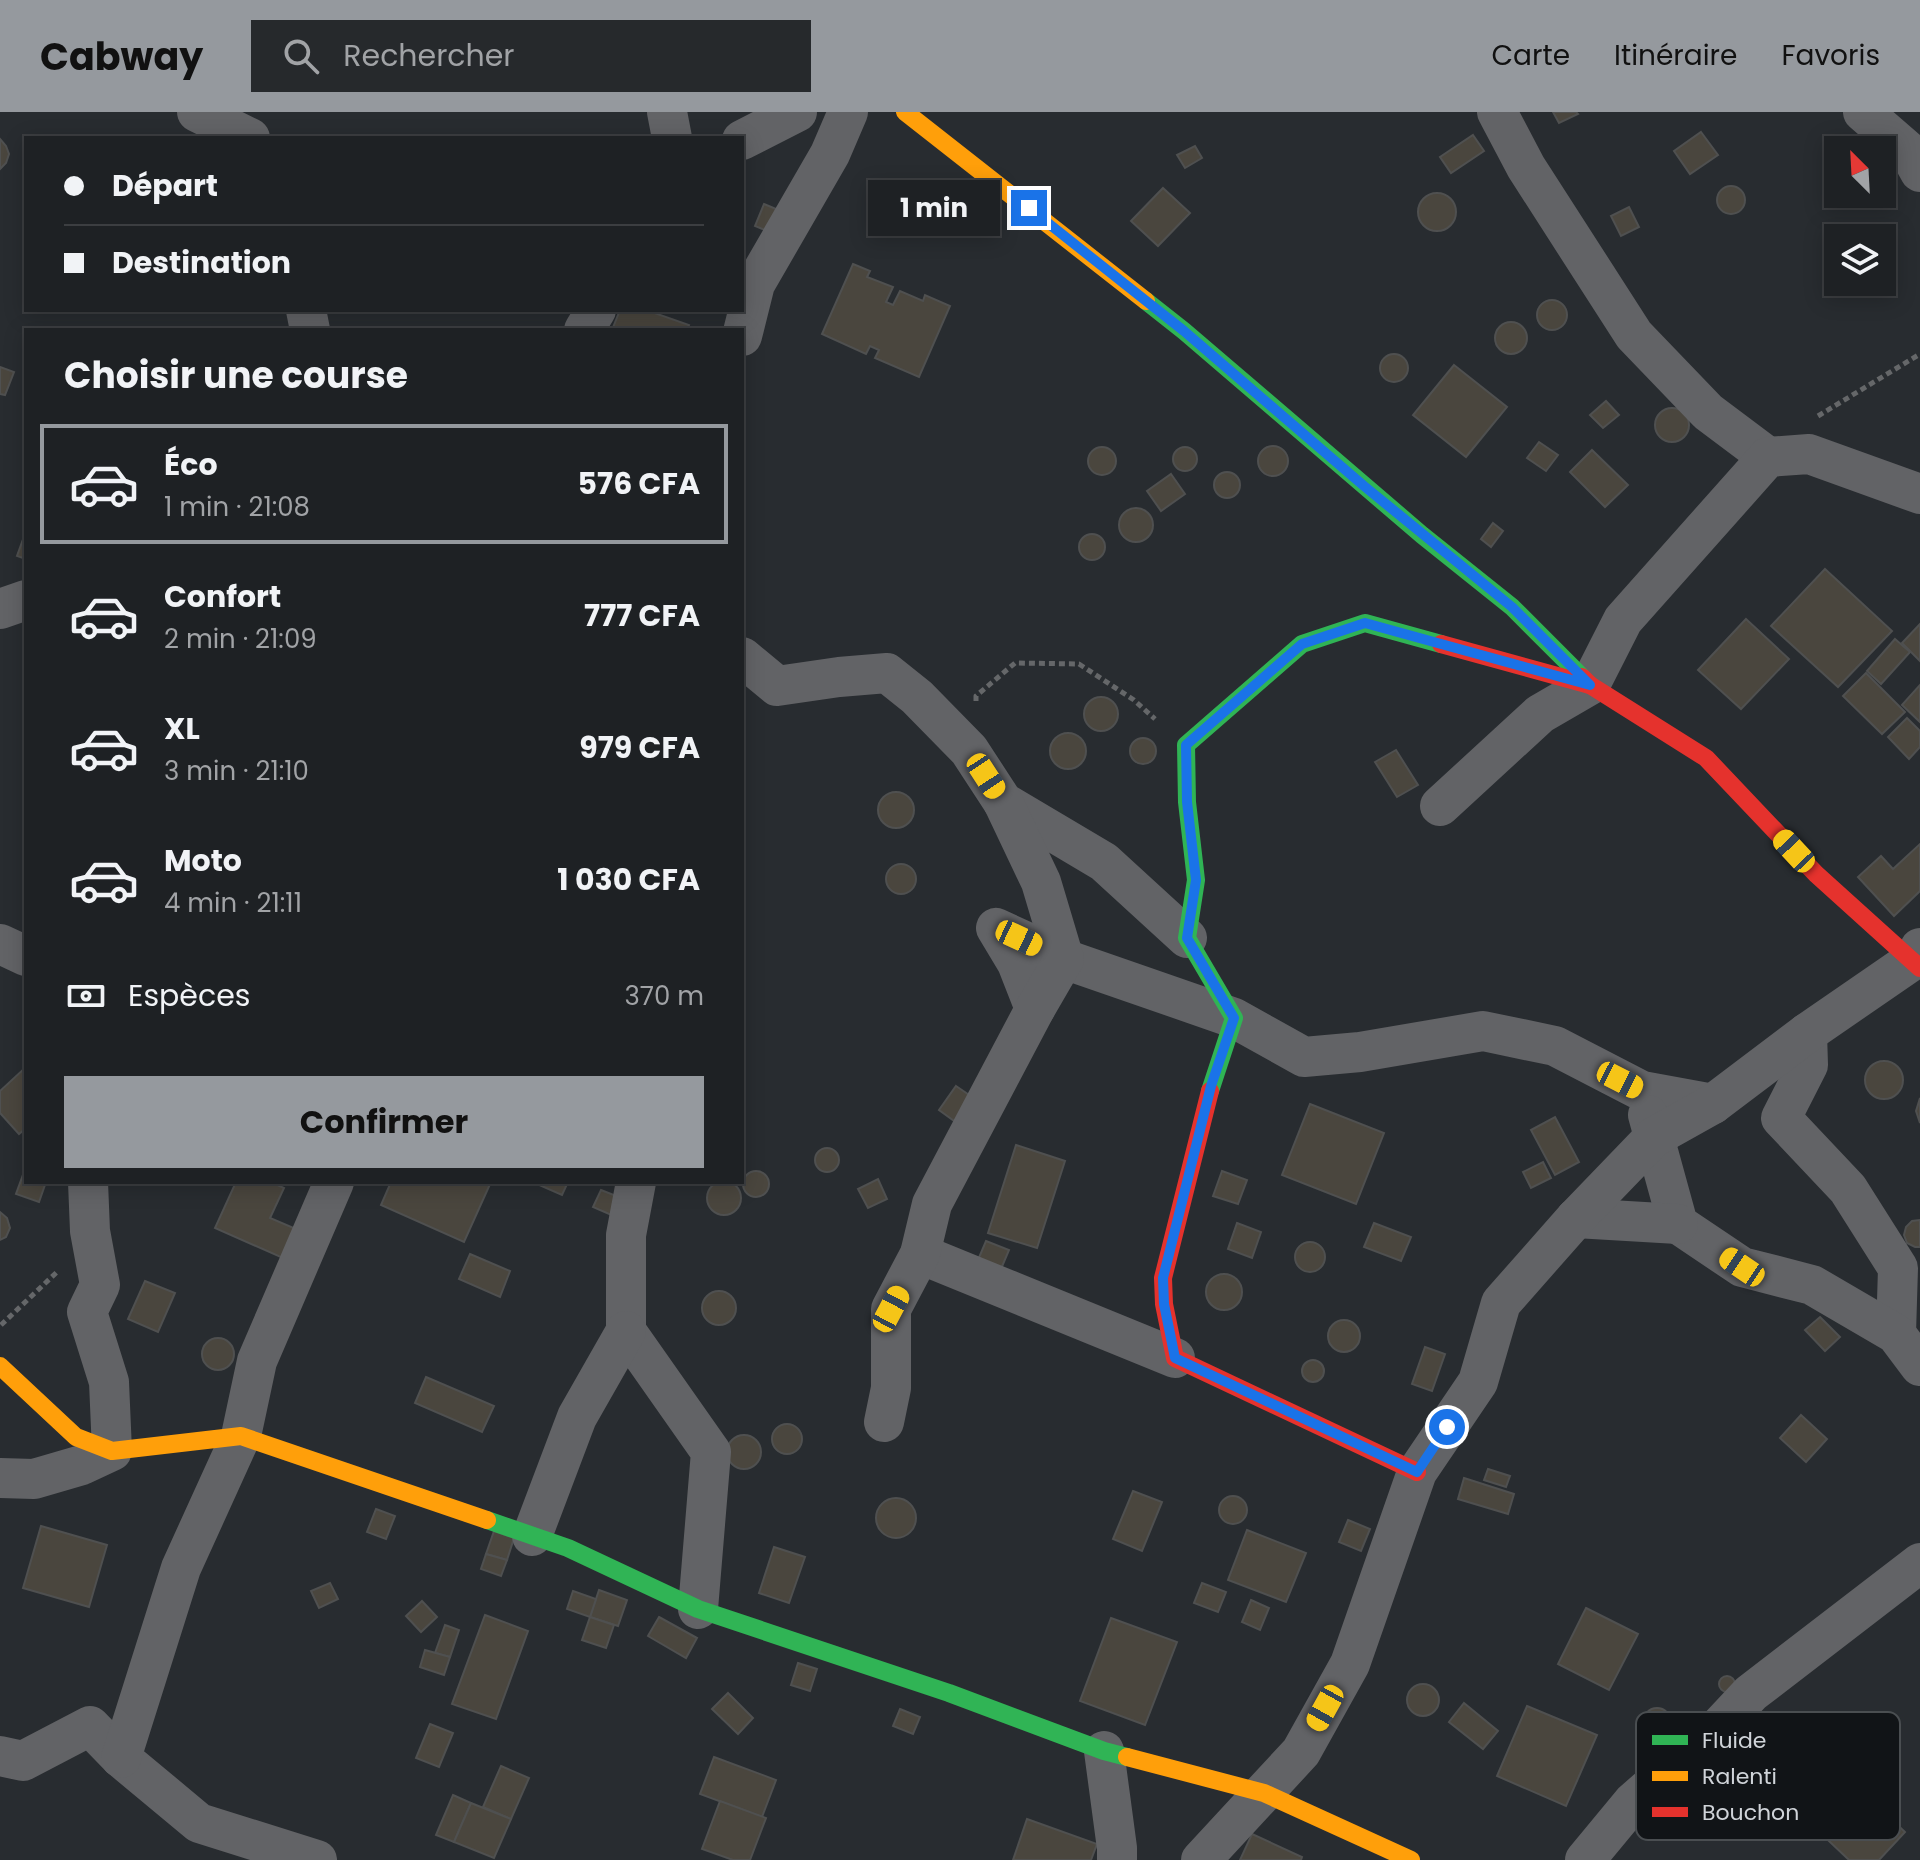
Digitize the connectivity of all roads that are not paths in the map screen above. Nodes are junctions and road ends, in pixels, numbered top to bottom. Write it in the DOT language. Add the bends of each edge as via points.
graph roads {
  1 [pos="197,112"];
  2 [pos="667,112"];
  3 [pos="797,112"];
  4 [pos="848,112"];
  5 [pos="905,112"];
  6 [pos="1497,112"];
  7 [pos="1863,112"];
  8 [pos="246,136"];
  9 [pos="672,136"];
  10 [pos="744,139"];
  11 [pos="1920,172"];
  12 [pos="744,328"];
  13 [pos="1768,457"];
  14 [pos="1920,494"];
  15 [pos="0,592"];
  16 [pos="24,599"];
  17 [pos="24,601"];
  18 [pos="0,609"];
  19 [pos="744,659"];
  20 [pos="1590,685"];
  21 [pos="1003,802"];
  22 [pos="1440,806"];
  23 [pos="1187,938"];
  24 [pos="0,944"];
  25 [pos="24,955"];
  26 [pos="1064,959"];
  27 [pos="1918,959"];
  28 [pos="1035,1009"];
  29 [pos="1234,1018"];
  30 [pos="1807,1033"];
  31 [pos="1642,1091"];
  32 [pos="1713,1104"];
  33 [pos="1654,1137"];
  34 [pos="88,1184"];
  35 [pos="333,1184"];
  36 [pos="636,1184"];
  37 [pos="1576,1218"];
  38 [pos="1678,1224"];
  39 [pos="920,1254"];
  40 [pos="626,1331"];
  41 [pos="1896,1334"];
  42 [pos="1175,1358"];
  43 [pos="0,1366"];
  44 [pos="1920,1366"];
  45 [pos="884,1422"];
  46 [pos="241,1436"];
  47 [pos="112,1451"];
  48 [pos="1417,1472"];
  49 [pos="0,1478"];
  50 [pos="532,1536"];
  51 [pos="1920,1563"];
  52 [pos="698,1609"];
  53 [pos="1733,1712"];
  54 [pos="1104,1751"];
  55 [pos="0,1756"];
  56 [pos="121,1758"];
  57 [pos="1264,1793"];
  58 [pos="1636,1799"];
  59 [pos="317,1860"];
  60 [pos="1117,1860"];
  61 [pos="1201,1860"];
  62 [pos="1411,1860"];
  63 [pos="1585,1860"];
  1 -- 8 [label="street"];
  2 -- 9 [label="street"];
  3 -- 10 [label="street"];
  4 -- 12 [label="street" via="830,154 755,284"];
  5 -- 20 [label="street" via="1184,331 1512,607"];
  6 -- 13 [label="street" via="1526,167 1634,335 1708,412"];
  7 -- 11 [label="street" via="1909,152"];
  13 -- 14 [label="street" via="1809,454"];
  13 -- 20 [label="street" via="1623,620"];
  15 -- 16 [label="street"];
  17 -- 18 [label="street"];
  19 -- 21 [label="street" via="777,686 887,673 969,750"];
  20 -- 22 [label="street" via="1540,714"];
  20 -- 23 [label="street" via="1365,623 1302,644 1186,745 1196,880"];
  20 -- 27 [label="street" via="1706,758 1816,874"];
  21 -- 23 [label="street" via="1104,862"];
  21 -- 26 [label="street" via="1041,882"];
  23 -- 29 [label="street"];
  24 -- 25 [label="street"];
  26 -- 28 [label="street"];
  26 -- 28 [label="street" via="996,928"];
  26 -- 29 [label="street"];
  27 -- 30 [label="street"];
  28 -- 39 [label="street" via="932,1204"];
  29 -- 31 [label="street" via="1304,1057 1483,1031 1555,1046"];
  29 -- 42 [label="street" via="1211,1086 1163,1278"];
  30 -- 32 [label="street"];
  30 -- 41 [label="street" via="1808,1065 1781,1118 1848,1189 1898,1268"];
  31 -- 32 [label="street"];
  31 -- 33 [label="street"];
  32 -- 33 [label="street"];
  33 -- 37 [label="street"];
  33 -- 38 [label="street"];
  34 -- 47 [label="street" via="100,1285 87,1312 109,1382"];
  35 -- 46 [label="street" via="257,1361"];
  36 -- 40 [label="street" via="626,1235"];
  37 -- 38 [label="street"];
  37 -- 48 [label="street" via="1501,1303 1478,1382"];
  38 -- 41 [label="street" via="1742,1267 1812,1285"];
  39 -- 42 [label="street"];
  39 -- 45 [label="street" via="891,1309 891,1388"];
  40 -- 50 [label="street" via="577,1417"];
  40 -- 52 [label="street" via="711,1452"];
  41 -- 44 [label="street"];
  42 -- 48 [label="street"];
  43 -- 47 [label="street" via="76,1437"];
  46 -- 47 [label="street"];
  46 -- 50 [label="street"];
  46 -- 56 [label="street" via="181,1568"];
  47 -- 49 [label="street" via="34,1479"];
  48 -- 57 [label="street" via="1350,1664 1301,1752"];
  50 -- 52 [label="street"];
  51 -- 53 [label="street"];
  52 -- 54 [label="street"];
  54 -- 57 [label="street"];
  54 -- 60 [label="street"];
  55 -- 56 [label="street" via="23,1761 90,1726"];
  56 -- 59 [label="street" via="199,1823"];
  57 -- 61 [label="street"];
  57 -- 62 [label="street"];
  58 -- 63 [label="street"];
}
